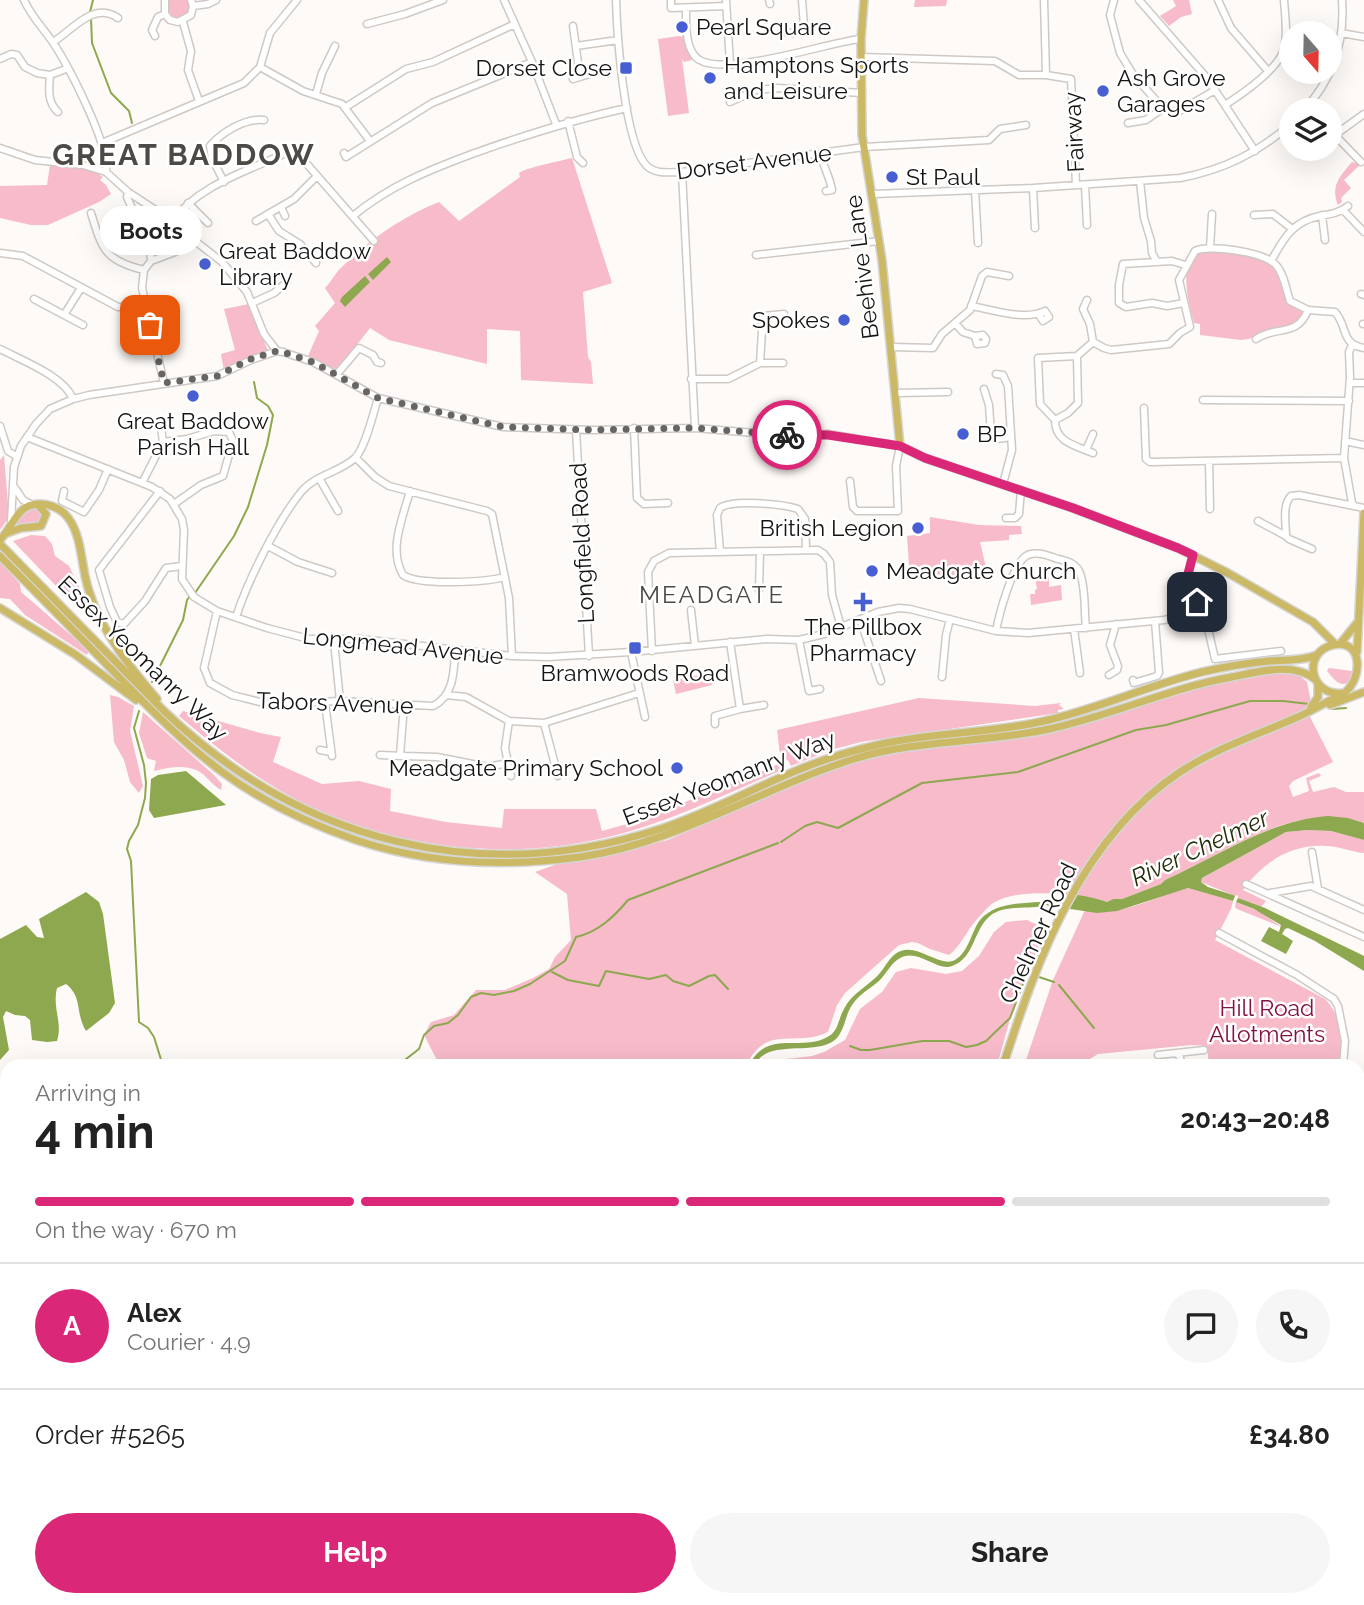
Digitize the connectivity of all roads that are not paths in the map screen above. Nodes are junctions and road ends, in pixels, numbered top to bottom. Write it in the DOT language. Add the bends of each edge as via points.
graph roads {
  1 [pos="24,0"];
  2 [pos="164,0"];
  3 [pos="216,0"];
  4 [pos="297,0"];
  5 [pos="443,0"];
  6 [pos="504,0"];
  7 [pos="615,0"];
  8 [pos="671,0"];
  9 [pos="802,0"];
  10 [pos="864,0"];
  11 [pos="1044,0"];
  12 [pos="1114,0"];
  13 [pos="1139,0"];
  14 [pos="1218,0"];
  15 [pos="1284,0"];
  16 [pos="1342,0"];
  17 [pos="192,3"];
  18 [pos="726,3"];
  19 [pos="686,8"];
  20 [pos="165,14"];
  21 [pos="116,15"];
  22 [pos="1341,21"];
  23 [pos="183,22"];
  24 [pos="367,24"];
  25 [pos="515,24"];
  26 [pos="573,26"];
  27 [pos="804,26"];
  28 [pos="811,30"];
  29 [pos="782,32"];
  30 [pos="1342,33"];
  31 [pos="155,36"];
  32 [pos="1364,37"];
  33 [pos="861,39"];
  34 [pos="618,40"];
  35 [pos="53,42"];
  36 [pos="335,46"];
  37 [pos="576,46"];
  38 [pos="861,57"];
  39 [pos="0,59"];
  40 [pos="532,62"];
  41 [pos="730,64"];
  42 [pos="260,67"];
  43 [pos="66,69"];
  44 [pos="1268,71"];
  45 [pos="590,74"];
  46 [pos="50,75"];
  47 [pos="1046,75"];
  48 [pos="1215,90"];
  49 [pos="862,93"];
  50 [pos="316,94"];
  51 [pos="199,101"];
  52 [pos="730,102"];
  53 [pos="1225,106"];
  54 [pos="346,107"];
  55 [pos="627,108"];
  56 [pos="1163,108"];
  57 [pos="58,111"];
  58 [pos="1364,114"];
  59 [pos="264,120"];
  60 [pos="568,121"];
  61 [pos="1128,123"];
  62 [pos="556,124"];
  63 [pos="1026,125"];
  64 [pos="1342,127"];
  65 [pos="1279,133"];
  66 [pos="370,141"];
  67 [pos="1342,142"];
  68 [pos="102,143"];
  69 [pos="864,147"];
  70 [pos="2,149"];
  71 [pos="1255,151"];
  72 [pos="344,153"];
  73 [pos="821,154"];
  74 [pos="0,160"];
  75 [pos="1361,162"];
  76 [pos="583,163"];
  77 [pos="106,172"];
  78 [pos="682,172"];
  79 [pos="316,177"];
  80 [pos="1140,181"];
  81 [pos="225,182"];
  82 [pos="1080,185"];
  83 [pos="1033,188"];
  84 [pos="975,190"];
  85 [pos="128,191"];
  86 [pos="826,191"];
  87 [pos="873,194"];
  88 [pos="188,203"];
  89 [pos="281,206"];
  90 [pos="91,213"];
  91 [pos="268,214"];
  92 [pos="1212,214"];
  93 [pos="1254,215"];
  94 [pos="1322,215"];
  95 [pos="285,216"];
  96 [pos="353,216"];
  97 [pos="256,221"];
  98 [pos="172,222"];
  99 [pos="208,223"];
  100 [pos="1087,225"];
  101 [pos="1035,228"];
  102 [pos="1291,228"];
  103 [pos="1364,232"];
  104 [pos="194,239"];
  105 [pos="1325,240"];
  106 [pos="374,241"];
  107 [pos="879,241"];
  108 [pos="978,243"];
  109 [pos="1210,248"];
  110 [pos="0,253"];
  111 [pos="1152,253"];
  112 [pos="756,255"];
  113 [pos="151,261"];
  114 [pos="1271,261"];
  115 [pos="1144,262"];
  116 [pos="1157,262"];
  117 [pos="316,263"];
  118 [pos="1185,265"];
  119 [pos="145,270"];
  120 [pos="1009,276"];
  121 [pos="287,282"];
  122 [pos="81,288"];
  123 [pos="34,299"];
  124 [pos="252,303"];
  125 [pos="1184,303"];
  126 [pos="1082,304"];
  127 [pos="145,306"];
  128 [pos="971,306"];
  129 [pos="1308,310"];
  130 [pos="784,314"];
  131 [pos="64,315"];
  132 [pos="1039,315"];
  133 [pos="955,323"];
  134 [pos="82,325"];
  135 [pos="975,336"];
  136 [pos="1256,339"];
  137 [pos="1093,342"];
  138 [pos="1352,345"];
  139 [pos="891,347"];
  140 [pos="1364,348"];
  141 [pos="0,349"];
  142 [pos="277,351"];
  143 [pos="1077,356"];
  144 [pos="381,363"];
  145 [pos="760,363"];
  146 [pos="783,363"];
  147 [pos="337,374"];
  148 [pos="996,374"];
  149 [pos="691,379"];
  150 [pos="164,383"];
  151 [pos="1350,383"];
  152 [pos="1364,383"];
  153 [pos="984,389"];
  154 [pos="948,392"];
  155 [pos="896,393"];
  156 [pos="378,398"];
  157 [pos="73,399"];
  158 [pos="1203,400"];
  159 [pos="1349,401"];
  160 [pos="1144,408"];
  161 [pos="160,420"];
  162 [pos="1055,420"];
  163 [pos="0,426"];
  164 [pos="634,428"];
  165 [pos="695,428"];
  166 [pos="576,430"];
  167 [pos="1093,434"];
  168 [pos="27,437"];
  169 [pos="1012,437"];
  170 [pos="1345,441"];
  171 [pos="163,442"];
  172 [pos="1364,445"];
  173 [pos="900,446"];
  174 [pos="16,456"];
  175 [pos="356,458"];
  176 [pos="1344,458"];
  177 [pos="1209,461"];
  178 [pos="108,469"];
  179 [pos="320,478"];
  180 [pos="850,481"];
  181 [pos="13,482"];
  182 [pos="142,483"];
  183 [pos="1003,484"];
  184 [pos="1021,490"];
  185 [pos="64,491"];
  186 [pos="160,491"];
  187 [pos="410,491"];
  188 [pos="668,503"];
  189 [pos="174,504"];
  190 [pos="35,505"];
  191 [pos="1207,506"];
  192 [pos="1354,506"];
  193 [pos="338,511"];
  194 [pos="1364,511"];
  195 [pos="1006,518"];
  196 [pos="1258,521"];
  197 [pos="8,530"];
  198 [pos="1286,536"];
  199 [pos="0,542"];
  200 [pos="268,546"];
  201 [pos="806,549"];
  202 [pos="1312,549"];
  203 [pos="720,552"];
  204 [pos="760,552"];
  205 [pos="1193,555"];
  206 [pos="0,556"];
  207 [pos="182,566"];
  208 [pos="332,573"];
  209 [pos="505,577"];
  210 [pos="759,590"];
  211 [pos="0,608"];
  212 [pos="691,610"];
  213 [pos="218,611"];
  214 [pos="1195,612"];
  215 [pos="236,617"];
  216 [pos="860,619"];
  217 [pos="950,619"];
  218 [pos="1155,621"];
  219 [pos="1358,621"];
  220 [pos="1116,624"];
  221 [pos="841,627"];
  222 [pos="1086,628"];
  223 [pos="1074,629"];
  224 [pos="996,631"];
  225 [pos="1322,631"];
  226 [pos="799,640"];
  227 [pos="334,641"];
  228 [pos="730,642"];
  229 [pos="1338,644"];
  230 [pos="695,646"];
  231 [pos="455,650"];
  232 [pos="652,650"];
  233 [pos="1281,651"];
  234 [pos="631,652"];
  235 [pos="1319,653"];
  236 [pos="512,656"];
  237 [pos="589,656"];
  238 [pos="1360,656"];
  239 [pos="1080,673"];
  240 [pos="1109,675"];
  241 [pos="942,677"];
  242 [pos="1133,680"];
  243 [pos="881,681"];
  244 [pos="1317,682"];
  245 [pos="1364,686"];
  246 [pos="820,689"];
  247 [pos="1348,691"];
  248 [pos="1364,692"];
  249 [pos="639,693"];
  250 [pos="446,695"];
  251 [pos="340,701"];
  252 [pos="325,703"];
  253 [pos="764,705"];
  254 [pos="404,706"];
  255 [pos="740,709"];
  256 [pos="643,714"];
  257 [pos="1299,716"];
  258 [pos="509,721"];
  259 [pos="164,723"];
  260 [pos="544,723"];
  261 [pos="715,724"];
  262 [pos="207,750"];
  263 [pos="320,750"];
  264 [pos="405,756"];
  265 [pos="384,757"];
  266 [pos="508,763"];
  267 [pos="511,776"];
  268 [pos="558,776"];
  269 [pos="1312,852"];
  270 [pos="1246,884"];
  271 [pos="1318,889"];
  272 [pos="1268,894"];
  273 [pos="1364,910"];
  274 [pos="1219,933"];
  275 [pos="1364,937"];
  276 [pos="1204,1050"];
  277 [pos="1178,1053"];
  278 [pos="1158,1055"];
  279 [pos="1006,1059"];
  280 [pos="1180,1059"];
  281 [pos="1344,1059"];
  1 -- 35 [label="street"];
  2 -- 20 [label="street"];
  3 -- 17 [label="street"];
  4 -- 42 [label="street" via="270,33"];
  5 -- 24 [label="street" via="376,26"];
  6 -- 25 [label="street"];
  7 -- 34 [label="street, Dorset Avenue"];
  8 -- 19 [label="street" via="671,8"];
  9 -- 27 [label="street"];
  10 -- 33 [label="main road, Beehive Lane"];
  11 -- 47 [label="street"];
  12 -- 56 [label="street" via="1111,15 1120,53"];
  13 -- 48 [label="street"];
  14 -- 44 [label="street" via="1231,28"];
  15 -- 44 [label="street" via="1284,52"];
  16 -- 22 [label="street"];
  17 -- 23 [label="street" via="191,15"];
  18 -- 19 [label="street"];
  18 -- 41 [label="street"];
  19 -- 41 [label="street" via="693,55 709,65"];
  20 -- 23 [label="street" via="174,22"];
  20 -- 31 [label="street" via="158,17 152,30"];
  21 -- 35 [label="street" via="90,14"];
  23 -- 51 [label="street" via="191,51 188,70"];
  25 -- 40 [label="street"];
  25 -- 54 [label="street" via="433,62 406,69"];
  26 -- 37 [label="street"];
  27 -- 28 [label="street"];
  27 -- 29 [label="street" via="793,33"];
  30 -- 32 [label="street"];
  33 -- 38 [label="main road, Beehive Lane"];
  33 -- 41 [label="street"];
  34 -- 37 [label="street"];
  34 -- 55 [label="street, Dorset Avenue"];
  35 -- 43 [label="street"];
  36 -- 50 [label="street"];
  37 -- 45 [label="street" via="576,78"];
  38 -- 47 [label="street" via="995,61 1019,75"];
  38 -- 49 [label="main road, Beehive Lane"];
  39 -- 46 [label="street" via="17,55 28,69"];
  40 -- 62 [label="street"];
  40 -- 66 [label="street" via="432,103"];
  42 -- 50 [label="street"];
  42 -- 51 [label="street" via="244,83"];
  43 -- 46 [label="street"];
  43 -- 68 [label="street"];
  44 -- 53 [label="street"];
  46 -- 57 [label="street" via="51,106"];
  47 -- 82 [label="street, Fairway" via="1071,79"];
  48 -- 53 [label="street"];
  48 -- 56 [label="street" via="1178,112"];
  49 -- 52 [label="street" via="777,88 757,90"];
  49 -- 69 [label="main road, Beehive Lane"];
  50 -- 54 [label="street"];
  51 -- 68 [label="street"];
  53 -- 71 [label="street"];
  54 -- 66 [label="street"];
  55 -- 60 [label="street"];
  55 -- 78 [label="street, Dorset Avenue" via="645,164 661,173"];
  56 -- 61 [label="street" via="1146,120"];
  58 -- 64 [label="street"];
  59 -- 81 [label="street" via="254,119 226,132 210,146"];
  60 -- 62 [label="street"];
  60 -- 76 [label="street" via="577,157"];
  62 -- 96 [label="street" via="414,176"];
  63 -- 69 [label="street, Dorset Avenue" via="1000,129 989,140"];
  65 -- 71 [label="street"];
  66 -- 72 [label="street" via="346,157"];
  67 -- 75 [label="street"];
  68 -- 77 [label="street"];
  69 -- 73 [label="street, Dorset Avenue"];
  69 -- 87 [label="main road, Beehive Lane"];
  70 -- 74 [label="street"];
  70 -- 77 [label="street" via="35,160"];
  71 -- 80 [label="street" via="1203,174"];
  73 -- 78 [label="street, Dorset Avenue"];
  73 -- 86 [label="street" via="832,190"];
  77 -- 85 [label="street"];
  78 -- 149 [label="street"];
  79 -- 81 [label="street" via="299,155 286,153"];
  79 -- 89 [label="street"];
  79 -- 96 [label="street"];
  80 -- 82 [label="street"];
  80 -- 111 [label="street"];
  81 -- 88 [label="street"];
  82 -- 83 [label="street"];
  82 -- 100 [label="street, Fairway"];
  83 -- 84 [label="street"];
  83 -- 101 [label="street"];
  84 -- 87 [label="street"];
  84 -- 108 [label="street"];
  85 -- 98 [label="street"];
  85 -- 113 [label="street"];
  87 -- 107 [label="main road, Beehive Lane"];
  88 -- 98 [label="street"];
  88 -- 99 [label="street"];
  89 -- 91 [label="street"];
  89 -- 95 [label="street"];
  90 -- 119 [label="street" via="100,244 112,257"];
  91 -- 97 [label="street"];
  91 -- 117 [label="street" via="279,231 314,254"];
  92 -- 109 [label="street"];
  93 -- 102 [label="street" via="1273,214"];
  94 -- 102 [label="street"];
  94 -- 103 [label="street" via="1345,208"];
  94 -- 105 [label="street"];
  96 -- 106 [label="street"];
  98 -- 104 [label="street"];
  102 -- 114 [label="street"];
  104 -- 113 [label="street"];
  104 -- 124 [label="street" via="231,271"];
  107 -- 112 [label="street"];
  107 -- 139 [label="main road, Beehive Lane"];
  109 -- 114 [label="street"];
  109 -- 118 [label="street" via="1195,251"];
  110 -- 122 [label="street" via="23,256"];
  111 -- 115 [label="street"];
  111 -- 116 [label="street"];
  113 -- 119 [label="street"];
  114 -- 129 [label="street" via="1282,274 1290,301"];
  115 -- 116 [label="street"];
  115 -- 125 [label="street" via="1124,264 1119,293 1122,306"];
  116 -- 118 [label="street"];
  118 -- 125 [label="street" via="1179,280"];
  119 -- 127 [label="street"];
  120 -- 128 [label="street" via="987,272"];
  121 -- 124 [label="street"];
  122 -- 127 [label="street" via="118,307"];
  122 -- 131 [label="street"];
  123 -- 131 [label="street"];
  124 -- 142 [label="street" via="264,334"];
  125 -- 137 [label="street" via="1190,327 1169,344 1111,350"];
  126 -- 137 [label="street"];
  127 -- 150 [label="street"];
  128 -- 132 [label="street"];
  128 -- 133 [label="street"];
  129 -- 136 [label="street" via="1295,327"];
  129 -- 138 [label="street" via="1338,314"];
  130 -- 145 [label="street" via="763,316"];
  131 -- 134 [label="street"];
  133 -- 135 [label="street"];
  133 -- 139 [label="street" via="929,350"];
  137 -- 143 [label="street"];
  138 -- 140 [label="street"];
  138 -- 151 [label="street"];
  139 -- 155 [label="main road, Beehive Lane"];
  141 -- 157 [label="street" via="59,381"];
  142 -- 147 [label="street"];
  142 -- 150 [label="street" via="217,376"];
  143 -- 162 [label="street" via="1078,403"];
  143 -- 162 [label="street" via="1038,358 1040,404"];
  144 -- 147 [label="street" via="359,348"];
  145 -- 146 [label="street"];
  145 -- 149 [label="street" via="728,379"];
  147 -- 156 [label="street"];
  148 -- 169 [label="street" via="1003,375 1008,386"];
  149 -- 165 [label="street"];
  150 -- 157 [label="street"];
  151 -- 152 [label="street"];
  151 -- 159 [label="street"];
  153 -- 169 [label="street" via="991,434 997,439"];
  154 -- 155 [label="street"];
  155 -- 173 [label="main road, Beehive Lane"];
  156 -- 166 [label="street" via="503,427"];
  156 -- 175 [label="street"];
  157 -- 168 [label="street" via="45,414"];
  158 -- 159 [label="street"];
  159 -- 170 [label="street"];
  160 -- 177 [label="street" via="1146,459"];
  161 -- 171 [label="street"];
  162 -- 167 [label="street" via="1058,436 1090,452"];
  163 -- 174 [label="street" via="8,452"];
  164 -- 165 [label="street"];
  164 -- 166 [label="street"];
  164 -- 188 [label="street" via="637,498 644,504"];
  165 -- 173 [label="street" via="828,435"];
  166 -- 237 [label="street, Longfield Road"];
  168 -- 174 [label="street"];
  168 -- 178 [label="street"];
  169 -- 183 [label="street"];
  170 -- 172 [label="street"];
  170 -- 176 [label="street"];
  171 -- 182 [label="street"];
  171 -- 189 [label="street" via="222,430 229,432 233,441 223,476"];
  173 -- 180 [label="street" via="898,510 857,512"];
  173 -- 183 [label="main road"];
  174 -- 181 [label="street"];
  175 -- 179 [label="street"];
  175 -- 187 [label="street" via="389,486"];
  176 -- 177 [label="street"];
  176 -- 192 [label="street"];
  177 -- 191 [label="street" via="1211,497"];
  178 -- 182 [label="street"];
  178 -- 185 [label="street" via="82,514 62,501"];
  179 -- 193 [label="street"];
  179 -- 200 [label="street" via="299,494"];
  181 -- 190 [label="street" via="19,497"];
  181 -- 197 [label="street"];
  182 -- 186 [label="street"];
  183 -- 184 [label="main road"];
  184 -- 195 [label="street" via="1019,514"];
  184 -- 205 [label="main road"];
  186 -- 189 [label="street"];
  186 -- 207 [label="street" via="99,570 119,626 145,601 166,568"];
  187 -- 209 [label="street" via="492,514"];
  187 -- 209 [label="street" via="397,544 403,575 415,580 479,582"];
  189 -- 207 [label="street, Longmead Avenue" via="184,530"];
  190 -- 197 [label="main road" via="22,511"];
  190 -- 197 [label="main road" via="46,514 41,526"];
  190 -- 262 [label="main road" via="54,507 69,519 90,596 106,630 156,698"];
  192 -- 194 [label="street"];
  192 -- 198 [label="street" via="1291,496 1286,506"];
  194 -- 219 [label="main road"];
  196 -- 198 [label="street"];
  197 -- 199 [label="main road"];
  198 -- 202 [label="street"];
  199 -- 262 [label="main road, Essex Yeomanry Way" via="138,687"];
  200 -- 208 [label="street"];
  200 -- 215 [label="street"];
  201 -- 203 [label="street" via="805,519 798,509 729,503 717,515"];
  201 -- 204 [label="street"];
  201 -- 221 [label="street" via="818,550 829,559"];
  203 -- 204 [label="street"];
  203 -- 232 [label="street" via="670,553 651,559 647,578"];
  204 -- 210 [label="street"];
  205 -- 214 [label="street" via="1188,570 1197,602"];
  205 -- 225 [label="main road"];
  206 -- 259 [label="main road, Essex Yeomanry Way"];
  207 -- 213 [label="street, Longmead Avenue" via="187,590"];
  209 -- 236 [label="street"];
  211 -- 259 [label="main road" via="76,655"];
  212 -- 230 [label="street"];
  213 -- 215 [label="street, Longmead Avenue"];
  213 -- 252 [label="street, Tabors Avenue" via="204,660 210,683 252,702"];
  214 -- 218 [label="street, Longmead Avenue"];
  214 -- 233 [label="street" via="1206,620 1215,659"];
  215 -- 227 [label="street, Longmead Avenue" via="309,639"];
  216 -- 217 [label="street, Longmead Avenue" via="906,608"];
  216 -- 221 [label="street, Longmead Avenue"];
  216 -- 243 [label="street"];
  217 -- 224 [label="street, Longmead Avenue"];
  217 -- 241 [label="street"];
  218 -- 220 [label="street, Longmead Avenue"];
  218 -- 242 [label="street" via="1157,676 1134,684"];
  219 -- 229 [label="main road"];
  219 -- 238 [label="main road"];
  220 -- 222 [label="street, Longmead Avenue"];
  220 -- 240 [label="street" via="1110,645 1118,666"];
  221 -- 226 [label="street, Longmead Avenue"];
  222 -- 223 [label="street, Longmead Avenue"];
  222 -- 224 [label="street" via="1077,568 1034,553 1020,563 1001,606"];
  223 -- 224 [label="street, Longmead Avenue"];
  223 -- 239 [label="street"];
  225 -- 229 [label="main road"];
  225 -- 235 [label="main road"];
  226 -- 228 [label="street, Longmead Avenue"];
  226 -- 246 [label="street" via="809,691"];
  227 -- 231 [label="street, Longmead Avenue" via="360,639"];
  227 -- 251 [label="street"];
  228 -- 230 [label="street, Longmead Avenue"];
  228 -- 255 [label="street"];
  229 -- 235 [label="main road"];
  229 -- 238 [label="main road"];
  230 -- 232 [label="street, Longmead Avenue"];
  231 -- 236 [label="street, Longmead Avenue"];
  231 -- 250 [label="street, Tabors Avenue" via="453,678"];
  232 -- 234 [label="street, Longmead Avenue"];
  234 -- 237 [label="street, Longmead Avenue"];
  234 -- 249 [label="street"];
  235 -- 244 [label="main road" via="1313,668"];
  235 -- 262 [label="main road, Essex Yeomanry Way" via="1205,672 1043,722 852,751 793,771 664,827 566,851 523,855 428,848 361,832 257,785"];
  236 -- 237 [label="street, Longmead Avenue"];
  238 -- 247 [label="main road" via="1361,680"];
  244 -- 247 [label="main road" via="1332,693"];
  244 -- 257 [label="main road" via="1315,703"];
  244 -- 259 [label="main road, Essex Yeomanry Way" via="1293,669 1231,677 1175,690 1073,724 881,751 798,779 665,836 582,857 532,862 427,857 357,840 281,809 246,788"];
  245 -- 247 [label="main road, Chelmer Road"];
  247 -- 257 [label="main road, Chelmer Road"];
  248 -- 257 [label="main road"];
  249 -- 256 [label="street"];
  249 -- 260 [label="street"];
  250 -- 254 [label="street, Tabors Avenue" via="433,706"];
  250 -- 258 [label="street" via="466,696"];
  251 -- 252 [label="street, Tabors Avenue"];
  251 -- 254 [label="street, Tabors Avenue"];
  252 -- 263 [label="street" via="331,754"];
  253 -- 255 [label="street"];
  254 -- 264 [label="street" via="400,755"];
  255 -- 261 [label="street" via="715,716"];
  257 -- 279 [label="main road, Chelmer Road" via="1219,750 1181,772 1126,818 1094,859 1060,920 1026,997"];
  258 -- 260 [label="street"];
  258 -- 266 [label="street"];
  260 -- 268 [label="street"];
  264 -- 265 [label="street"];
  264 -- 266 [label="street" via="437,757 488,768"];
  266 -- 267 [label="street"];
  269 -- 271 [label="street"];
  270 -- 272 [label="street"];
  271 -- 272 [label="street" via="1311,886"];
  271 -- 273 [label="street"];
  272 -- 275 [label="street"];
  274 -- 281 [label="street" via="1334,999 1345,1041"];
  276 -- 277 [label="street"];
  277 -- 278 [label="street"];
  277 -- 280 [label="street"];
}
